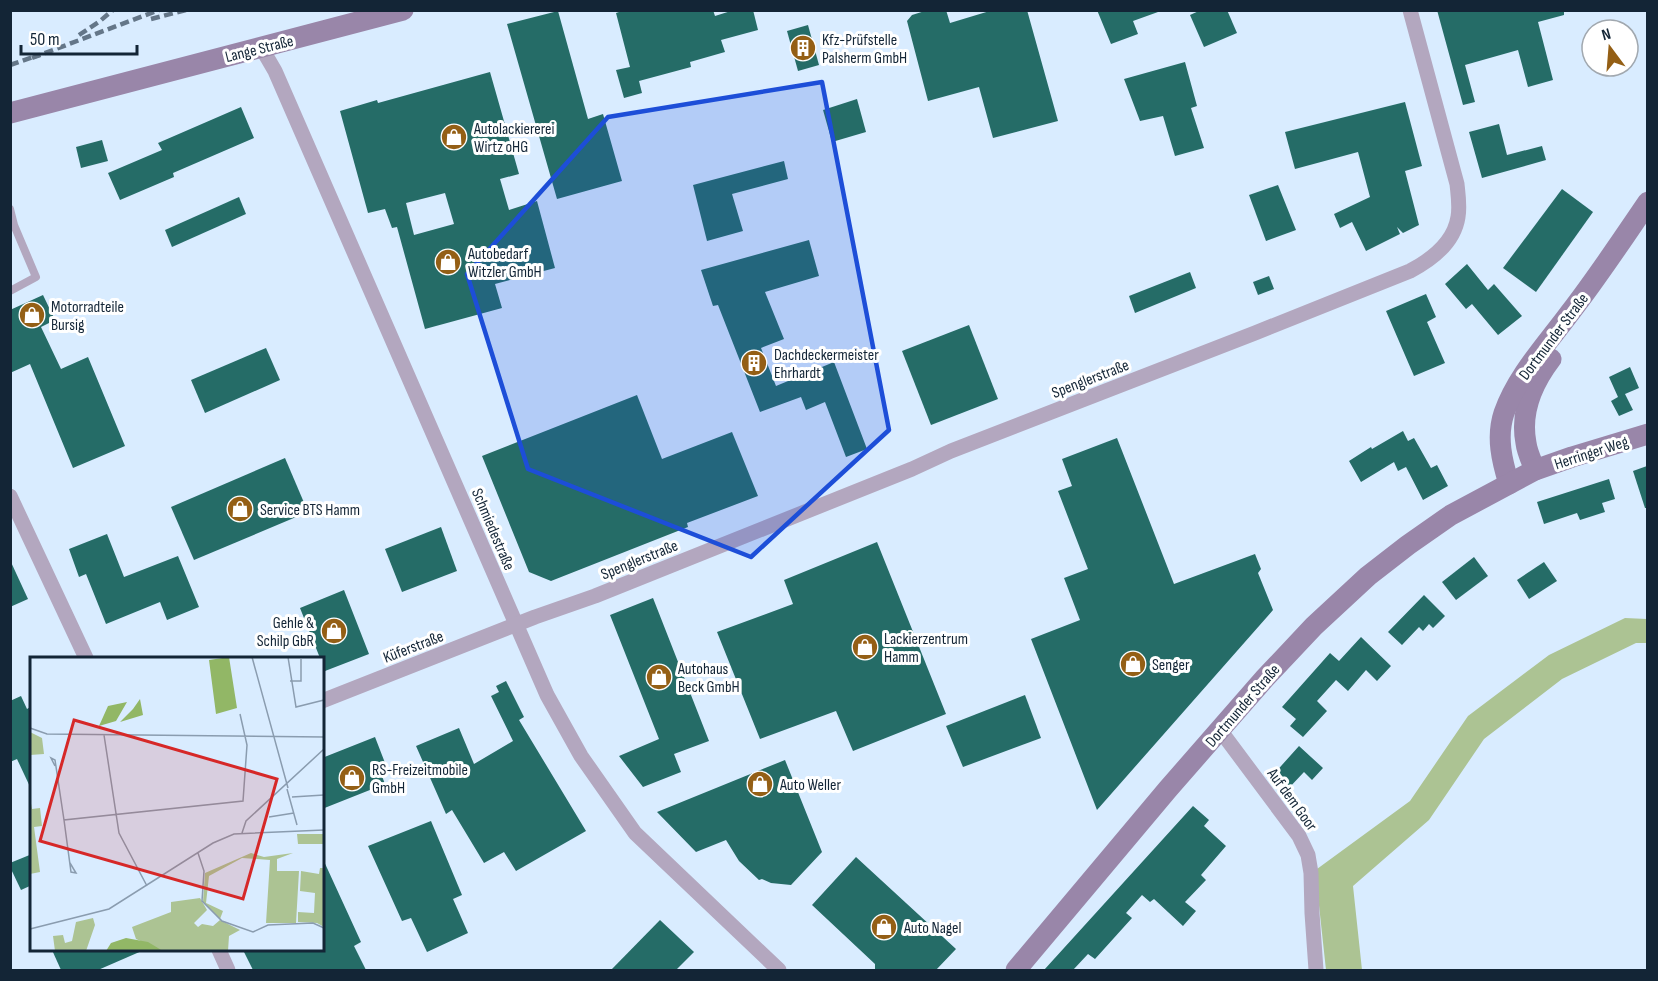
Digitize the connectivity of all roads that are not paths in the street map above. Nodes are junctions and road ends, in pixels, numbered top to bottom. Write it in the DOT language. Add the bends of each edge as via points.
graph roads {
  1 [pos="403,10"];
  2 [pos="1410,10"];
  3 [pos="261,47"];
  4 [pos="10,113"];
  5 [pos="1647,202"];
  6 [pos="10,209"];
  7 [pos="1647,226"];
  8 [pos="10,291"];
  9 [pos="1647,434"];
  10 [pos="1535,470"];
  11 [pos="1509,484"];
  12 [pos="10,496"];
  13 [pos="516,625"];
  14 [pos="86,657"];
  15 [pos="324,700"];
  16 [pos="1220,730"];
  17 [pos="219,951"];
  18 [pos="228,970"];
  19 [pos="779,970"];
  20 [pos="1016,970"];
  21 [pos="1316,970"];
  1 -- 3 [label="main road, Lange Straße"];
  2 -- 13 [label="street, Spenglerstraße" via="1458,196 1458,218 1453,231 1440,251 1426,262"];
  3 -- 4 [label="main road, Lange Straße"];
  3 -- 13 [label="street, Schmiedestraße" via="275,71"];
  5 -- 11 [label="main road, Dortmunder Straße" via="1604,268 1517,384 1500,430"];
  6 -- 8 [label="lane" via="36,277"];
  7 -- 10 [label="main road, Dortmunder Straße" via="1542,372 1529,397 1524,421 1526,446"];
  9 -- 10 [label="main road, Herringer Weg"];
  10 -- 11 [label="main road, Dortmunder Straße"];
  11 -- 16 [label="main road, Dortmunder Straße" via="1451,515 1368,576 1314,626"];
  12 -- 14 [label="street"];
  13 -- 15 [label="street, Küferstraße"];
  13 -- 19 [label="street, Schmiedestraße" via="581,756 635,833"];
  16 -- 20 [label="main road, Dortmunder Straße"];
  16 -- 21 [label="street, Auf dem Goor" via="1299,836 1308,855"];
  17 -- 18 [label="street"];
}
